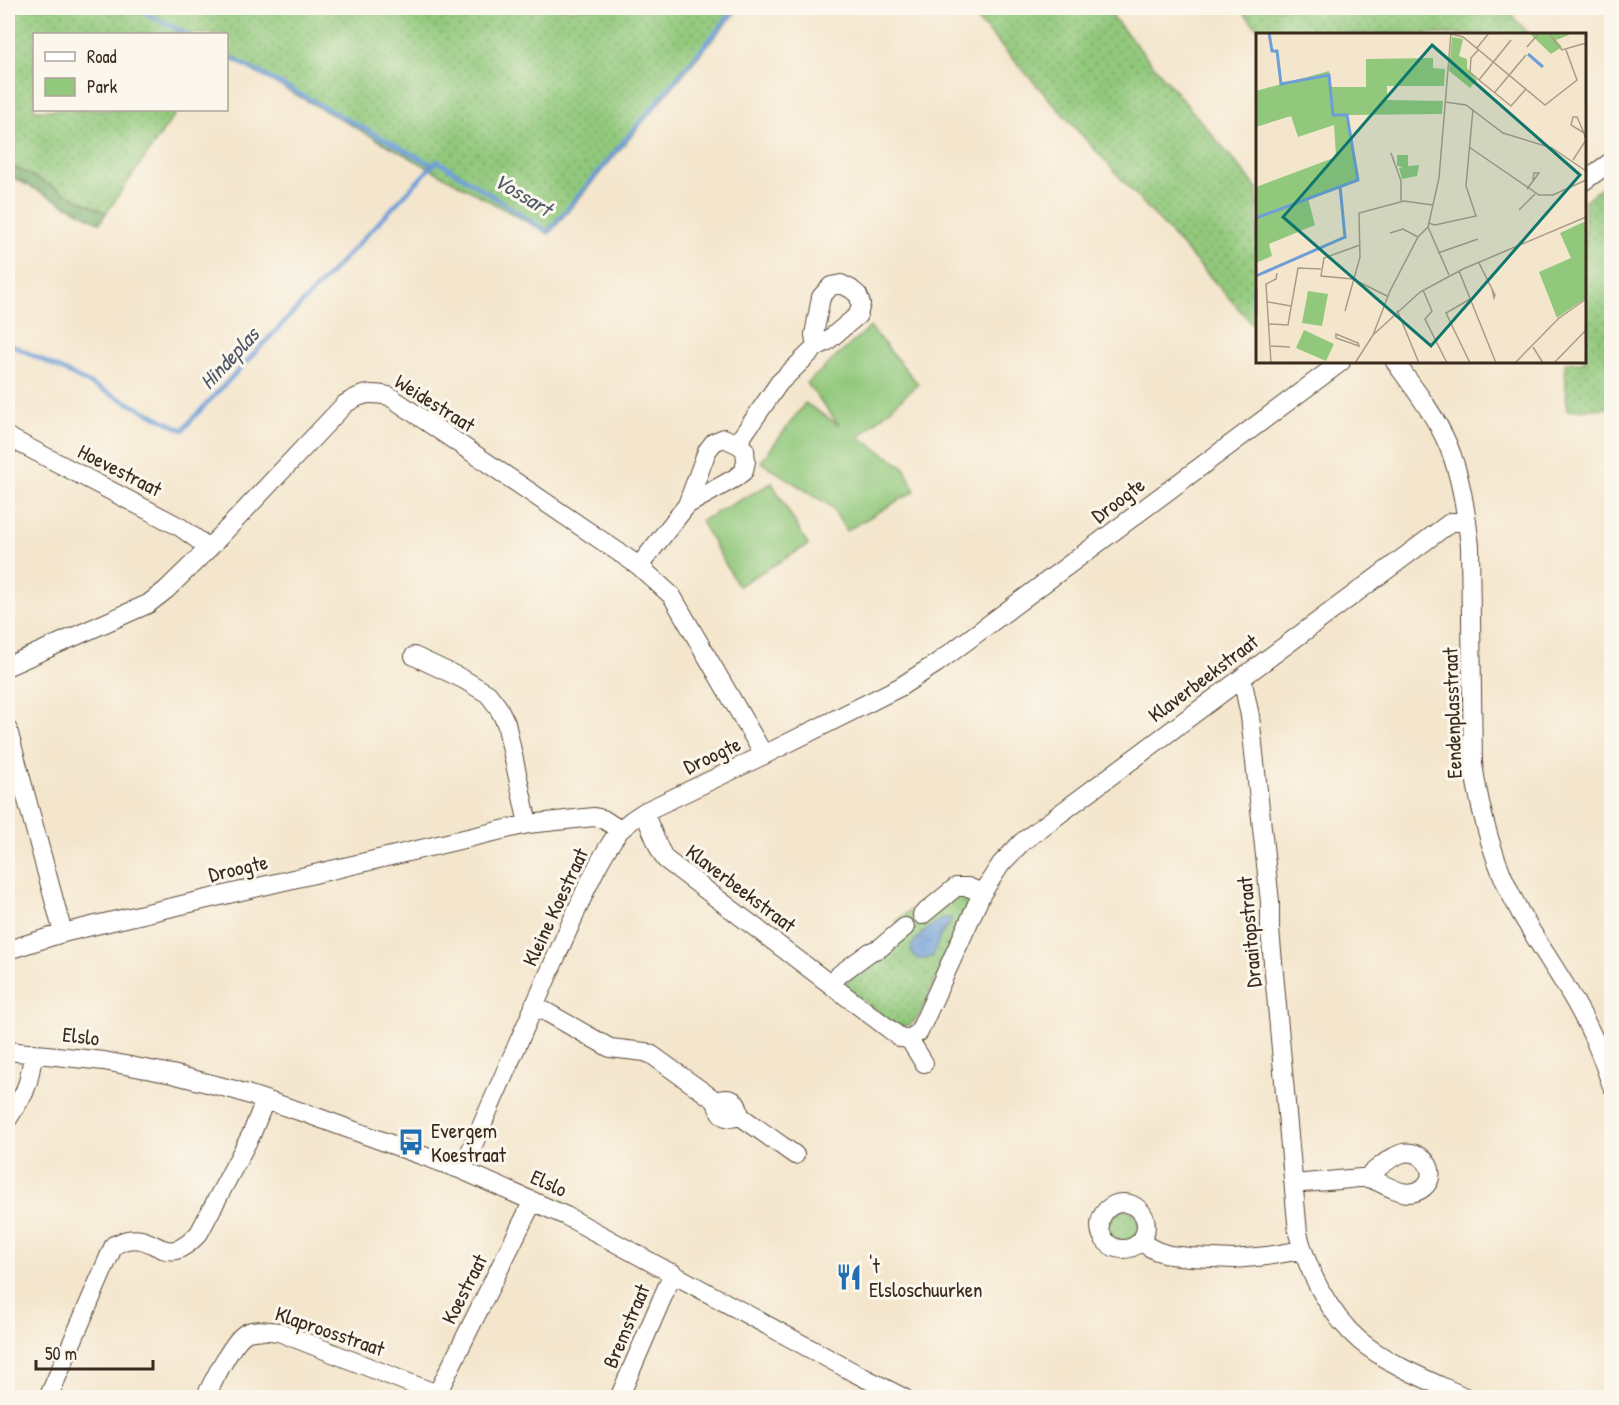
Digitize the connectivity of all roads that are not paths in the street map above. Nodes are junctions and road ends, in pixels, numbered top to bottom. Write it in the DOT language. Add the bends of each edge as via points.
graph roads {
  1 [pos="1611,160"];
  2 [pos="1586,179"];
  3 [pos="816,346"];
  4 [pos="1340,363"];
  5 [pos="1396,363"];
  6 [pos="8,437"];
  7 [pos="739,445"];
  8 [pos="687,505"];
  9 [pos="1467,520"];
  10 [pos="209,548"];
  11 [pos="639,566"];
  12 [pos="414,656"];
  13 [pos="8,666"];
  14 [pos="1242,678"];
  15 [pos="8,730"];
  16 [pos="764,755"];
  17 [pos="644,812"];
  18 [pos="528,824"];
  19 [pos="620,830"];
  20 [pos="982,893"];
  21 [pos="922,915"];
  22 [pos="905,927"];
  23 [pos="63,933"];
  24 [pos="8,950"];
  25 [pos="831,984"];
  26 [pos="534,1005"];
  27 [pos="909,1039"];
  28 [pos="8,1051"];
  29 [pos="34,1053"];
  30 [pos="924,1063"];
  31 [pos="1611,1086"];
  32 [pos="265,1100"];
  33 [pos="8,1119"];
  34 [pos="795,1155"];
  35 [pos="462,1170"];
  36 [pos="1366,1178"];
  37 [pos="1294,1184"];
  38 [pos="533,1201"];
  39 [pos="1142,1240"];
  40 [pos="1302,1250"];
  41 [pos="673,1273"];
  42 [pos="436,1396"];
  43 [pos="48,1398"];
  44 [pos="205,1398"];
  45 [pos="619,1398"];
  46 [pos="904,1398"];
  47 [pos="1467,1398"];
  1 -- 2 [label="street"];
  3 -- 7 [label="street" via="779,383 783,388 781,401 757,435"];
  4 -- 16 [label="street, Droogte" via="937,663 900,687"];
  5 -- 9 [label="street, Eendenplasstraat" via="1448,446"];
  6 -- 10 [label="street, Hoevestraat" via="180,527"];
  7 -- 8 [label="street" via="745,450 744,471"];
  7 -- 8 [label="street" via="724,438 714,442"];
  8 -- 11 [label="street"];
  9 -- 14 [label="street, Klaverbeekstraat" via="1451,522"];
  9 -- 31 [label="street, Eendenplasstraat" via="1473,764 1487,834 1519,910 1594,1039"];
  10 -- 11 [label="street, Weidestraat" via="345,404 359,395 374,393 389,396"];
  10 -- 13 [label="street, Weidestraat" via="148,604"];
  11 -- 16 [label="street, Weidestraat" via="672,596"];
  12 -- 18 [label="street" via="488,694 498,707 506,723"];
  14 -- 20 [label="street, Klaverbeekstraat" via="1022,842"];
  14 -- 37 [label="street, Draaitopstraat" via="1250,716 1267,879"];
  15 -- 23 [label="street"];
  16 -- 17 [label="street, Droogte"];
  17 -- 19 [label="street, Droogte"];
  17 -- 25 [label="street, Klaverbeekstraat" via="665,859"];
  18 -- 19 [label="street, Droogte" via="594,817"];
  18 -- 23 [label="street, Droogte"];
  19 -- 26 [label="street, Kleine Koestraat" via="586,891"];
  20 -- 21 [label="street" via="956,886"];
  20 -- 27 [label="street, Klaverbeekstraat" via="919,1032"];
  22 -- 25 [label="street"];
  23 -- 24 [label="street, Droogte"];
  25 -- 27 [label="street, Klaverbeekstraat" via="901,1038"];
  26 -- 34 [label="street" via="610,1048 652,1055 716,1101 731,1099 740,1116"];
  26 -- 35 [label="street, Kleine Koestraat"];
  27 -- 30 [label="street, Klaverbeekstraat"];
  28 -- 29 [label="street, Elslo"];
  29 -- 32 [label="street, Elslo" via="172,1074"];
  29 -- 33 [label="street" via="24,1093"];
  32 -- 35 [label="street, Elslo"];
  32 -- 43 [label="street" via="252,1133 199,1233 190,1242 173,1250 157,1248 142,1240 128,1239 114,1245"];
  35 -- 38 [label="street, Elslo"];
  36 -- 37 [label="street"];
  37 -- 40 [label="street, Draaitopstraat"];
  38 -- 41 [label="street, Elslo"];
  38 -- 42 [label="street, Koestraat"];
  39 -- 40 [label="street" via="1170,1256 1234,1259"];
  40 -- 47 [label="street, Draaitopstraat" via="1329,1304 1360,1341 1408,1370"];
  41 -- 45 [label="street, Bremstraat"];
  41 -- 46 [label="street, Elslo"];
  42 -- 44 [label="street, Klaproosstraat" via="279,1332 258,1330 245,1333 232,1348"];
}
